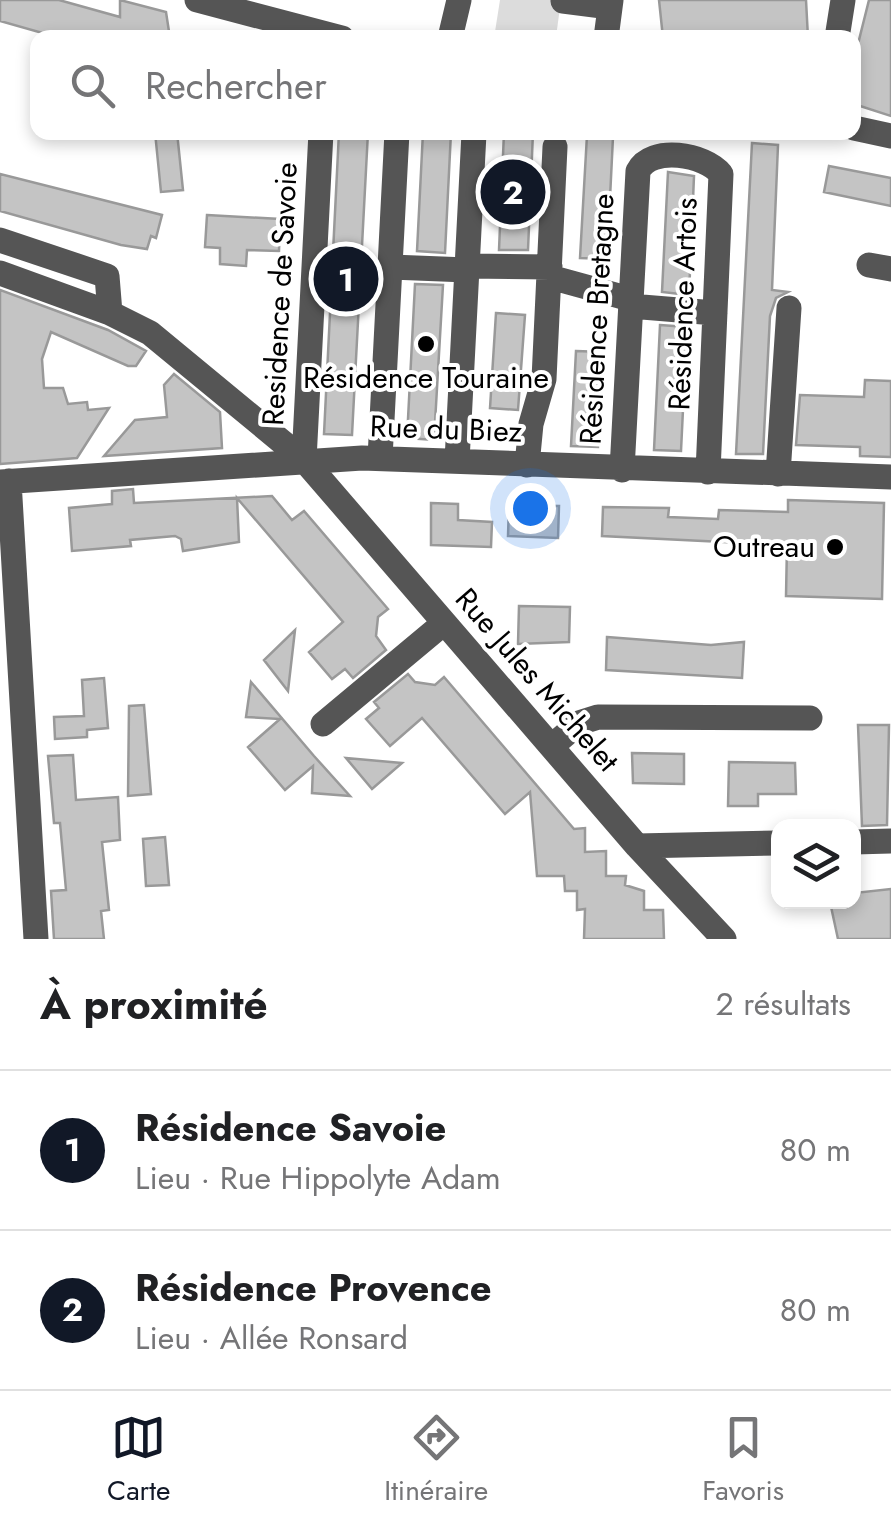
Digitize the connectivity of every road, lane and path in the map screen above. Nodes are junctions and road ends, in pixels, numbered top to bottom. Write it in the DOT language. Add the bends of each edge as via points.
graph roads {
  1 [pos="197,0"];
  2 [pos="459,0"];
  3 [pos="843,0"];
  4 [pos="564,1"];
  5 [pos="610,4"];
  6 [pos="311,30"];
  7 [pos="452,30"];
  8 [pos="607,30"];
  9 [pos="838,30"];
  10 [pos="861,130"];
  11 [pos="891,136"];
  12 [pos="321,140"];
  13 [pos="396,140"];
  14 [pos="474,140"];
  15 [pos="555,147"];
  16 [pos="638,171"];
  17 [pos="0,240"];
  18 [pos="391,267"];
  19 [pos="467,268"];
  20 [pos="550,272"];
  21 [pos="0,273"];
  22 [pos="630,303"];
  23 [pos="790,308"];
  24 [pos="715,312"];
  25 [pos="110,313"];
  26 [pos="380,458"];
  27 [pos="304,460"];
  28 [pos="457,461"];
  29 [pos="528,464"];
  30 [pos="622,470"];
  31 [pos="708,472"];
  32 [pos="778,474"];
  33 [pos="891,477"];
  34 [pos="4,481"];
  35 [pos="444,623"];
  36 [pos="11,702"];
  37 [pos="810,718"];
  38 [pos="323,724"];
  39 [pos="552,746"];
  40 [pos="891,841"];
  41 [pos="861,842"];
  42 [pos="771,843"];
  43 [pos="637,846"];
  44 [pos="36,939"];
  45 [pos="724,939"];
  1 -- 6 [label="street"];
  2 -- 7 [label="street"];
  3 -- 9 [label="street"];
  4 -- 5 [label="street"];
  5 -- 8 [label="street"];
  10 -- 11 [label="street"];
  12 -- 27 [label="street, Residence de Savoie"];
  13 -- 18 [label="street"];
  14 -- 19 [label="street"];
  15 -- 20 [label="street"];
  16 -- 22 [label="street, Résidence Bretagne"];
  16 -- 24 [label="street, Résidence Artois" via="658,156 703,160 721,174"];
  17 -- 25 [label="street" via="107,276"];
  18 -- 19 [label="street"];
  18 -- 26 [label="street"];
  19 -- 20 [label="street"];
  19 -- 28 [label="street"];
  20 -- 22 [label="street"];
  20 -- 29 [label="street" via="544,378"];
  21 -- 25 [label="street, Rue Jules Michelet"];
  22 -- 24 [label="street"];
  22 -- 30 [label="street, Résidence Bretagne"];
  23 -- 32 [label="street"];
  24 -- 31 [label="street, Résidence Artois"];
  25 -- 27 [label="street, Rue Jules Michelet" via="163,342"];
  26 -- 27 [label="street, Rue du Biez"];
  26 -- 28 [label="street, Rue du Biez"];
  27 -- 34 [label="street, Rue du Biez"];
  27 -- 35 [label="street, Rue Jules Michelet"];
  28 -- 29 [label="street, Rue du Biez"];
  29 -- 30 [label="street, Rue du Biez"];
  30 -- 31 [label="street, Rue du Biez"];
  31 -- 32 [label="street, Rue du Biez"];
  32 -- 33 [label="street, Rue du Biez"];
  34 -- 36 [label="street"];
  35 -- 38 [label="street"];
  35 -- 39 [label="street, Rue Jules Michelet"];
  36 -- 44 [label="street"];
  37 -- 39 [label="street" via="598,716"];
  39 -- 43 [label="street, Rue Jules Michelet"];
  40 -- 41 [label="street"];
  42 -- 43 [label="street"];
  43 -- 45 [label="street, Rue Jules Michelet"];
}
